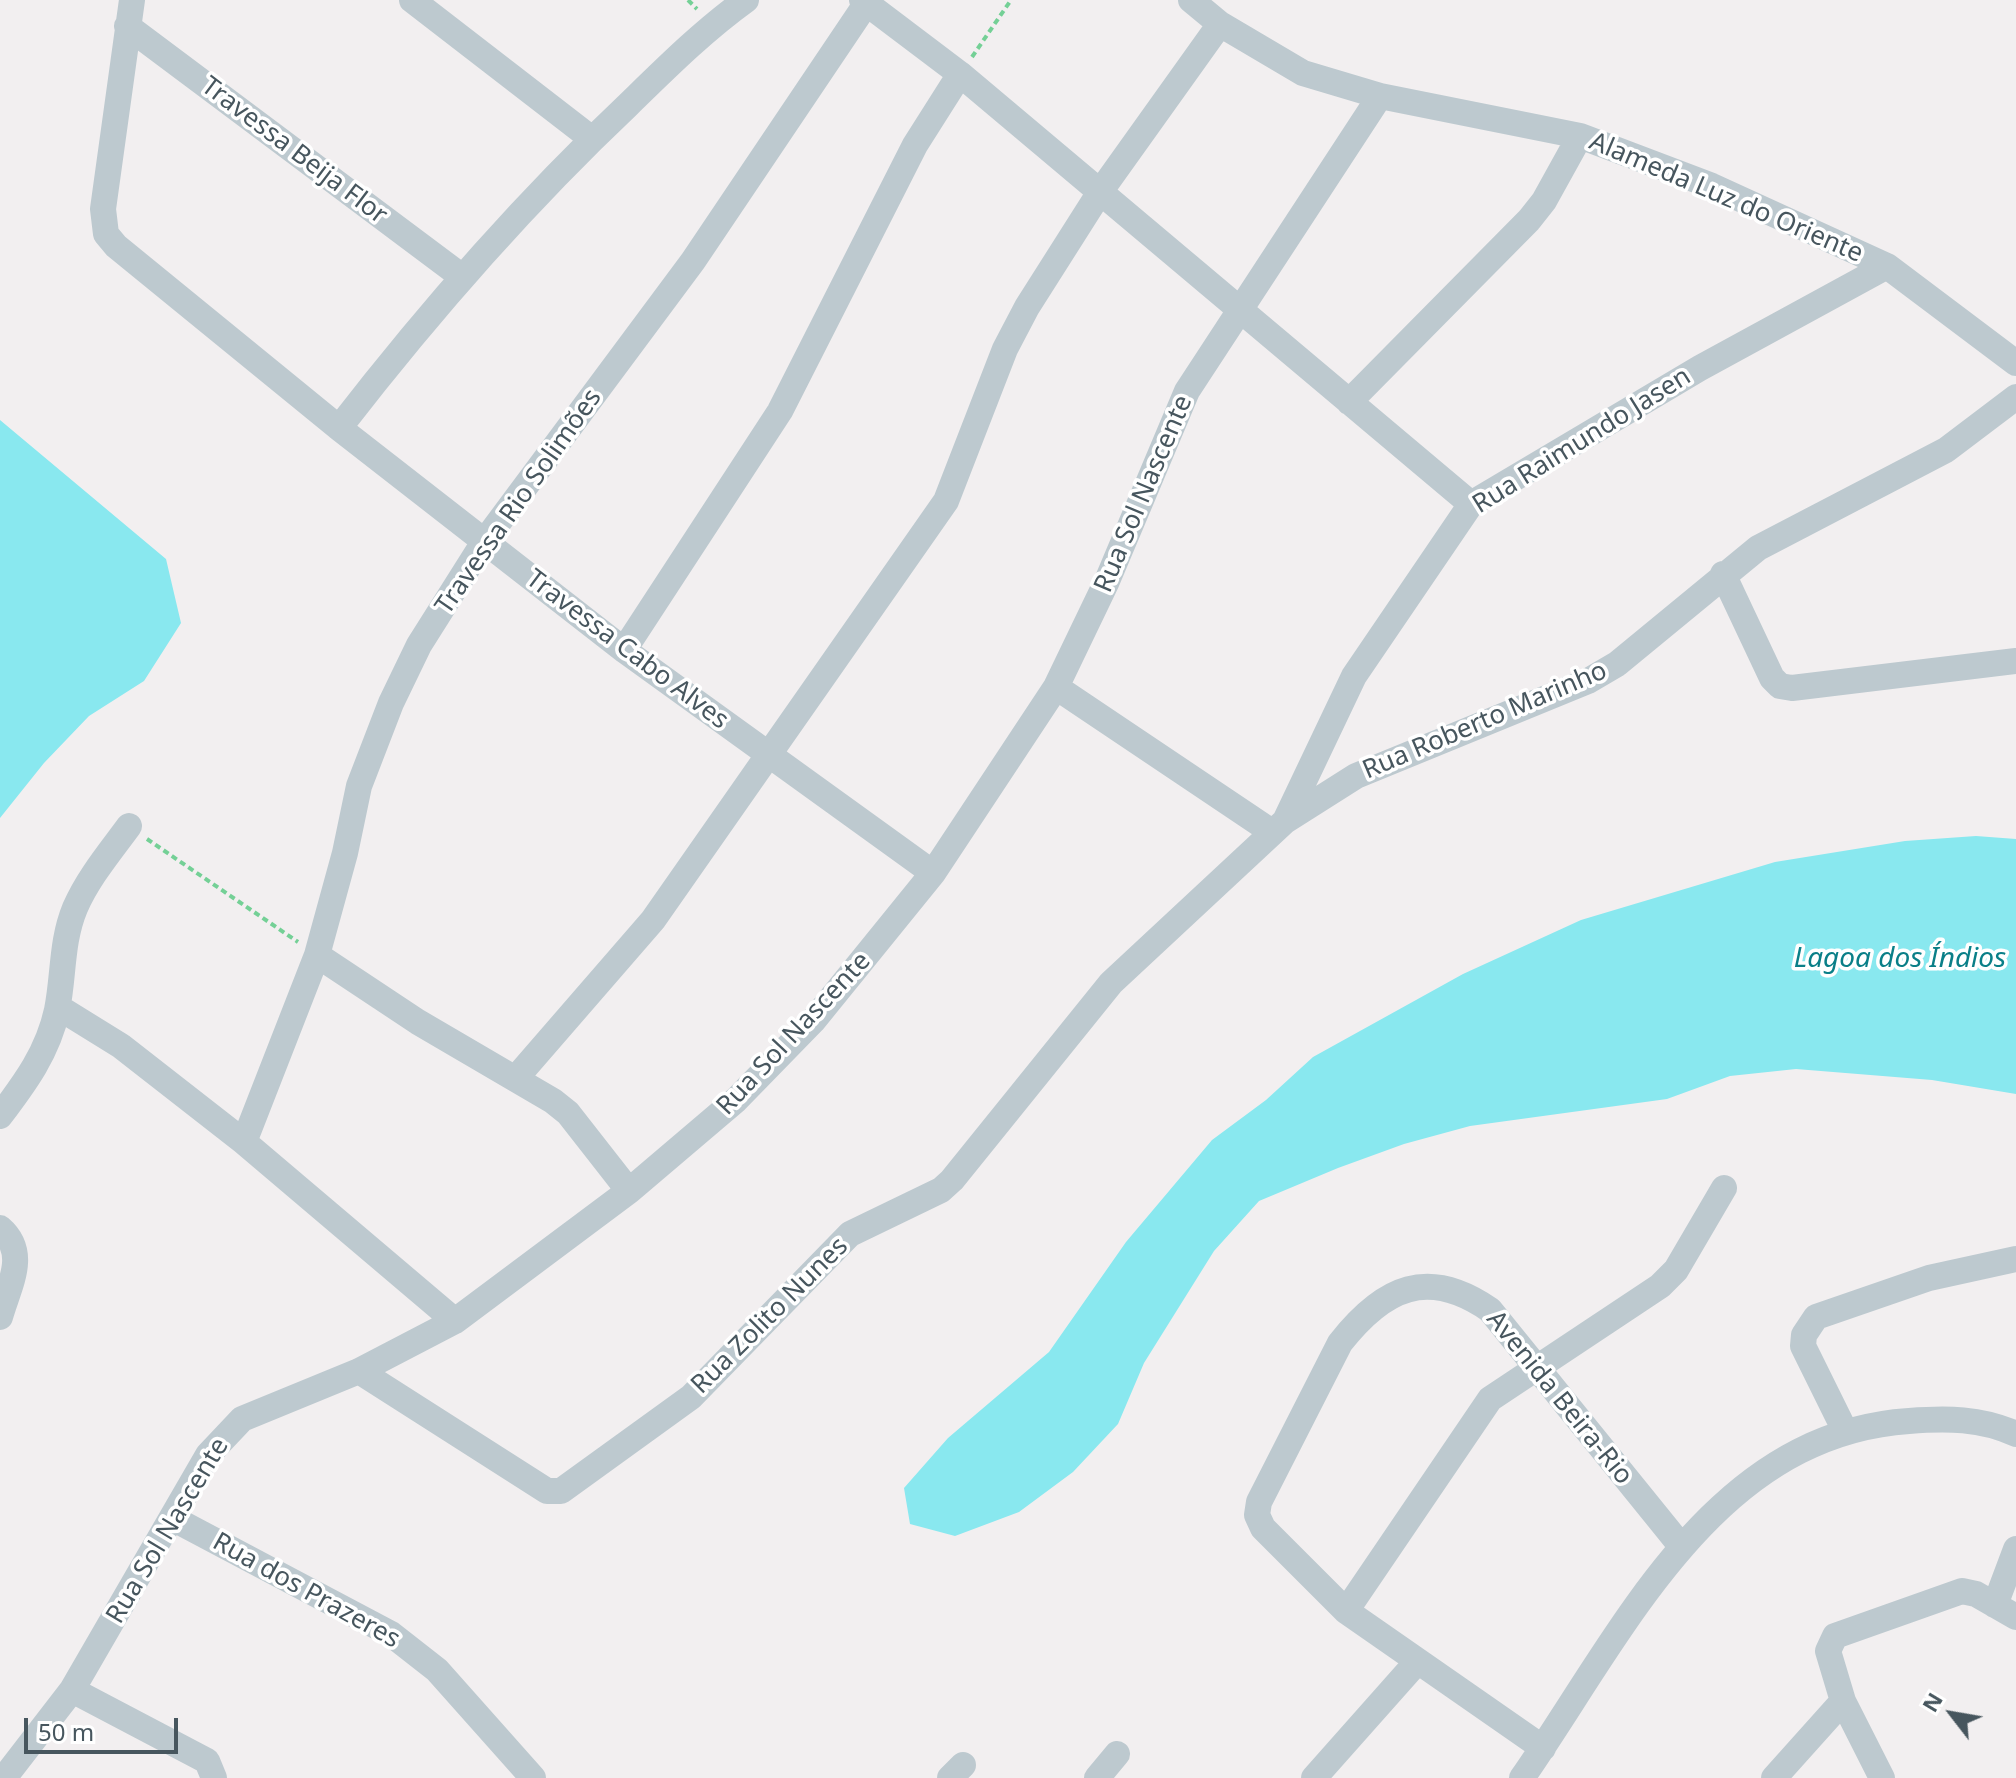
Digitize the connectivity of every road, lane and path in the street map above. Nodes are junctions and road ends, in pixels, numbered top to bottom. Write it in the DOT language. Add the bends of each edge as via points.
graph roads {
  1 [pos="132,0"];
  2 [pos="412,0"];
  3 [pos="746,0"];
  4 [pos="1011,0"];
  5 [pos="1191,0"];
  6 [pos="864,2"];
  7 [pos="1220,24"];
  8 [pos="127,26"];
  9 [pos="960,74"];
  10 [pos="1380,96"];
  11 [pos="1580,136"];
  12 [pos="592,139"];
  13 [pos="1100,192"];
  14 [pos="1887,266"];
  15 [pos="461,276"];
  16 [pos="1239,310"];
  17 [pos="2016,363"];
  18 [pos="2016,397"];
  19 [pos="1349,402"];
  20 [pos="339,428"];
  21 [pos="1471,504"];
  22 [pos="484,542"];
  23 [pos="1723,574"];
  24 [pos="624,650"];
  25 [pos="2016,661"];
  26 [pos="1056,687"];
  27 [pos="769,756"];
  28 [pos="129,826"];
  29 [pos="1278,827"];
  30 [pos="933,873"];
  31 [pos="317,955"];
  32 [pos="58,1007"];
  33 [pos="516,1078"];
  34 [pos="0,1116"];
  35 [pos="244,1142"];
  36 [pos="1724,1188"];
  37 [pos="629,1191"];
  38 [pos="0,1228"];
  39 [pos="2016,1259"];
  40 [pos="0,1317"];
  41 [pos="455,1321"];
  42 [pos="1534,1367"];
  43 [pos="359,1371"];
  44 [pos="1845,1431"];
  45 [pos="2016,1434"];
  46 [pos="172,1518"];
  47 [pos="1681,1546"];
  48 [pos="2016,1549"];
  49 [pos="1346,1611"];
  50 [pos="2005,1611"];
  51 [pos="1416,1663"];
  52 [pos="72,1690"];
  53 [pos="1843,1701"];
  54 [pos="1543,1748"];
  55 [pos="1117,1754"];
  56 [pos="4,1778"];
  57 [pos="214,1778"];
  58 [pos="533,1778"];
  59 [pos="1097,1778"];
  60 [pos="1314,1778"];
  61 [pos="1522,1778"];
  62 [pos="1774,1778"];
  63 [pos="1882,1778"];
  1 -- 8 [label="street"];
  2 -- 12 [label="street"];
  3 -- 12 [label="street" via="712,25"];
  4 -- 9 [label="path"];
  5 -- 7 [label="street, Alameda Luz do Oriente"];
  6 -- 9 [label="street"];
  6 -- 22 [label="street, Travessa Rio Solimões" via="693,261"];
  7 -- 10 [label="street, Alameda Luz do Oriente" via="1276,61"];
  7 -- 13 [label="street"];
  8 -- 15 [label="street, Travessa Beija Flor"];
  8 -- 20 [label="street, Travessa Cabo Alves" via="103,209 106,234"];
  9 -- 13 [label="street"];
  9 -- 24 [label="street" via="884,203 780,411"];
  10 -- 11 [label="street, Alameda Luz do Oriente"];
  10 -- 16 [label="street, Rua Sol Nascente"];
  11 -- 14 [label="street, Alameda Luz do Oriente" via="1712,186"];
  11 -- 19 [label="street" via="1529,220"];
  12 -- 15 [label="street"];
  13 -- 16 [label="street"];
  13 -- 27 [label="street" via="1005,349 946,501"];
  14 -- 17 [label="street, Alameda Luz do Oriente"];
  14 -- 21 [label="street, Rua Raimundo Jasen" via="1700,368"];
  15 -- 20 [label="street"];
  16 -- 19 [label="street"];
  16 -- 26 [label="street, Rua Sol Nascente" via="1173,418 1107,581"];
  18 -- 23 [label="street, Rua Roberto Marinho" via="1946,450 1767,542"];
  19 -- 21 [label="street"];
  20 -- 22 [label="street, Travessa Cabo Alves"];
  21 -- 29 [label="street, Rua Raimundo Jasen" via="1354,676"];
  22 -- 24 [label="street, Travessa Cabo Alves"];
  22 -- 31 [label="street, Travessa Rio Solimões" via="419,645 391,703 359,786"];
  23 -- 25 [label="street" via="1780,686"];
  23 -- 29 [label="street, Rua Roberto Marinho" via="1617,664 1356,776"];
  24 -- 27 [label="street, Travessa Cabo Alves"];
  26 -- 29 [label="street"];
  26 -- 30 [label="street, Rua Sol Nascente"];
  27 -- 30 [label="street, Travessa Cabo Alves"];
  27 -- 33 [label="street" via="653,920"];
  28 -- 31 [label="path"];
  28 -- 32 [label="street" via="76,907 62,954"];
  29 -- 43 [label="street, Rua Zolito Nunes" via="1116,977 952,1180 850,1234 691,1397 561,1491 547,1491"];
  30 -- 37 [label="street, Rua Sol Nascente" via="802,1032 736,1100"];
  31 -- 33 [label="street"];
  31 -- 35 [label="street, Travessa Rio Solimões"];
  32 -- 34 [label="street" via="40,1059"];
  32 -- 35 [label="street" via="121,1046"];
  33 -- 37 [label="street" via="568,1113"];
  35 -- 41 [label="street"];
  36 -- 42 [label="street" via="1676,1270 1660,1286"];
  37 -- 41 [label="street, Rua Sol Nascente"];
  38 -- 40 [label="street" via="17,1252"];
  39 -- 44 [label="street" via="1929,1278 1816,1317 1803,1346"];
  41 -- 43 [label="street, Rua Sol Nascente"];
  42 -- 47 [label="street, Avenida Beira-Rio"];
  42 -- 49 [label="street" via="1480,1410"];
  42 -- 49 [label="street, Avenida Beira-Rio" via="1490,1310 1440,1285 1416,1287 1387,1300 1357,1322 1340,1343 1257,1515 1263,1528"];
  43 -- 46 [label="street, Rua Sol Nascente" via="242,1419 208,1455"];
  44 -- 45 [label="street" via="1878,1423 1953,1419 1975,1420"];
  44 -- 47 [label="street" via="1750,1480"];
  46 -- 52 [label="street, Rua Sol Nascente"];
  46 -- 58 [label="street, Rua dos Prazeres" via="391,1634 437,1670"];
  47 -- 54 [label="street"];
  48 -- 50 [label="street"];
  49 -- 51 [label="street"];
  50 -- 53 [label="street" via="1962,1591 1835,1636 1828,1651"];
  51 -- 54 [label="street"];
  51 -- 60 [label="street"];
  52 -- 56 [label="street, Rua Sol Nascente"];
  52 -- 57 [label="street" via="207,1761"];
  53 -- 62 [label="street"];
  53 -- 63 [label="street"];
  54 -- 61 [label="street"];
  55 -- 59 [label="street"];
}
